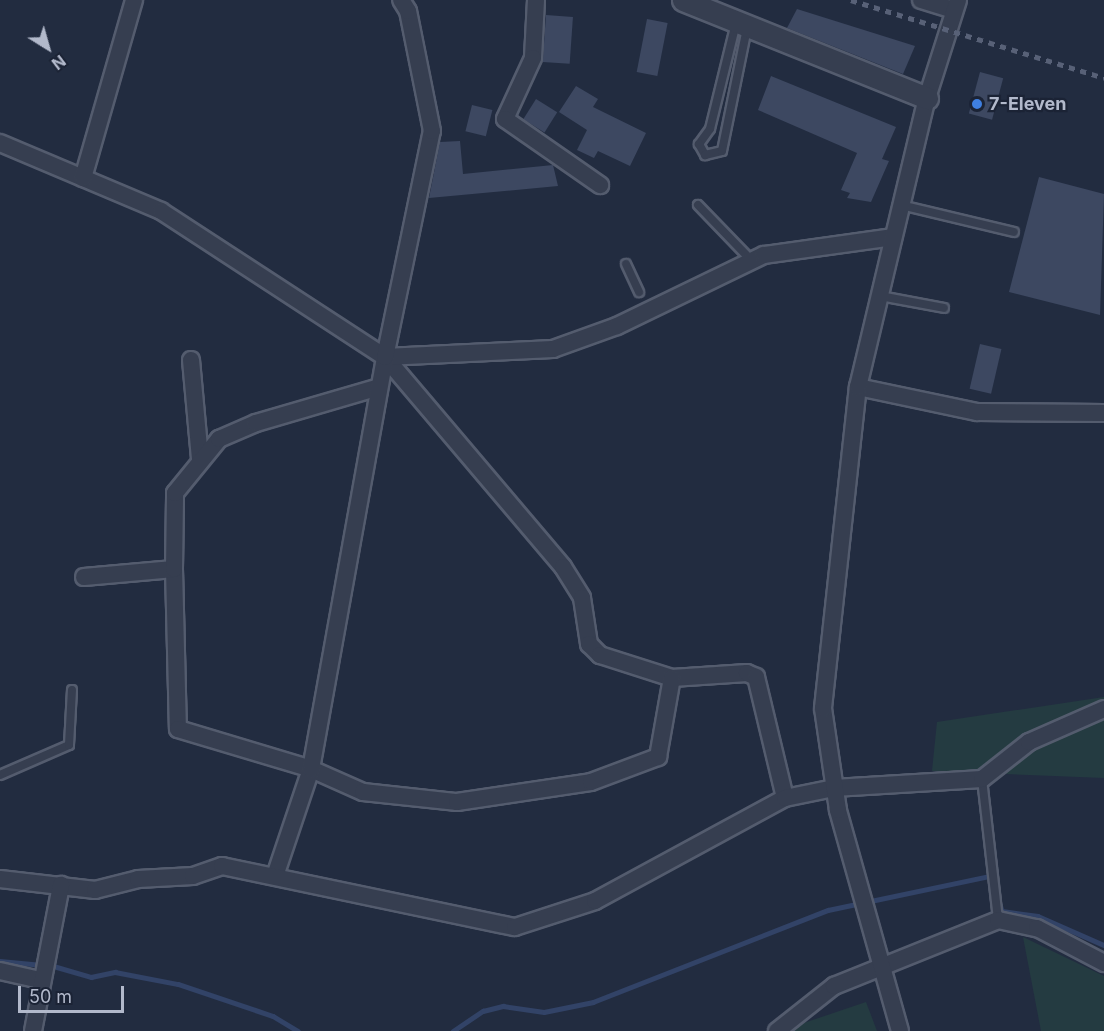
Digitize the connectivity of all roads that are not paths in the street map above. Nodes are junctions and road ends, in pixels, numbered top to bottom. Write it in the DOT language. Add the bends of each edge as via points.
graph roads {
  1 [pos="134,0"];
  2 [pos="401,0"];
  3 [pos="536,0"];
  4 [pos="683,0"];
  5 [pos="921,0"];
  6 [pos="956,5"];
  7 [pos="742,25"];
  8 [pos="927,98"];
  9 [pos="0,143"];
  10 [pos="83,178"];
  11 [pos="600,185"];
  12 [pos="698,205"];
  13 [pos="901,205"];
  14 [pos="1014,232"];
  15 [pos="893,237"];
  16 [pos="752,261"];
  17 [pos="626,264"];
  18 [pos="639,292"];
  19 [pos="880,296"];
  20 [pos="944,308"];
  21 [pos="385,357"];
  22 [pos="191,360"];
  23 [pos="379,387"];
  24 [pos="858,387"];
  25 [pos="1104,412"];
  26 [pos="200,458"];
  27 [pos="174,569"];
  28 [pos="84,577"];
  29 [pos="672,678"];
  30 [pos="72,690"];
  31 [pos="1104,709"];
  32 [pos="311,769"];
  33 [pos="0,774"];
  34 [pos="982,779"];
  35 [pos="834,788"];
  36 [pos="785,798"];
  37 [pos="275,876"];
  38 [pos="0,879"];
  39 [pos="61,885"];
  40 [pos="998,920"];
  41 [pos="1104,963"];
  42 [pos="879,966"];
  43 [pos="0,971"];
  44 [pos="40,980"];
  45 [pos="33,1031"];
  46 [pos="777,1031"];
  47 [pos="900,1031"];
  1 -- 10 [label="street"];
  2 -- 21 [label="street" via="408,11 432,131"];
  3 -- 11 [label="street" via="532,58 505,119"];
  4 -- 7 [label="street"];
  5 -- 6 [label="street"];
  6 -- 8 [label="street"];
  7 -- 7 [label="lane" via="722,151 705,155 699,144 710,129"];
  7 -- 8 [label="street"];
  8 -- 13 [label="street"];
  9 -- 10 [label="street"];
  10 -- 21 [label="street" via="161,211"];
  12 -- 16 [label="lane"];
  13 -- 14 [label="lane"];
  13 -- 15 [label="street"];
  15 -- 16 [label="street"];
  15 -- 19 [label="street"];
  16 -- 21 [label="street" via="617,326 552,349"];
  17 -- 18 [label="lane"];
  19 -- 20 [label="lane"];
  19 -- 24 [label="street"];
  21 -- 23 [label="street"];
  21 -- 29 [label="street" via="563,567 582,598 589,644 600,655"];
  22 -- 26 [label="street"];
  23 -- 26 [label="street" via="256,423 219,439"];
  23 -- 32 [label="street"];
  24 -- 25 [label="street" via="977,412"];
  24 -- 35 [label="street" via="823,708"];
  26 -- 27 [label="street" via="175,493"];
  27 -- 28 [label="street"];
  27 -- 32 [label="street" via="178,729"];
  29 -- 32 [label="street" via="658,757 591,782 457,802 363,792"];
  29 -- 36 [label="street" via="747,673 756,677"];
  30 -- 33 [label="lane" via="69,746"];
  31 -- 34 [label="street" via="1029,742"];
  32 -- 37 [label="street"];
  34 -- 35 [label="street"];
  34 -- 40 [label="lane"];
  35 -- 36 [label="street"];
  35 -- 42 [label="street"];
  36 -- 37 [label="street" via="595,901 515,927"];
  37 -- 39 [label="street" via="222,866 193,876 138,879 95,890"];
  38 -- 39 [label="street"];
  39 -- 44 [label="street"];
  40 -- 41 [label="street" via="1037,928"];
  40 -- 42 [label="street"];
  42 -- 46 [label="street" via="834,987"];
  42 -- 47 [label="street"];
  43 -- 44 [label="street"];
  44 -- 45 [label="street"];
}
